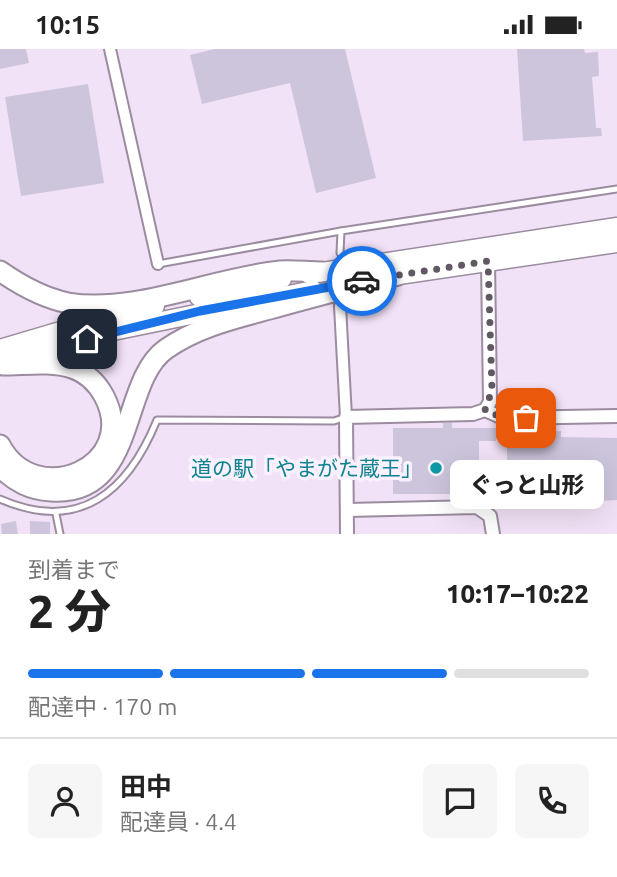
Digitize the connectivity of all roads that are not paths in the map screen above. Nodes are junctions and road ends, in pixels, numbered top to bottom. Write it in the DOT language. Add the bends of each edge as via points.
graph roads {
  1 [pos="110,49"];
  2 [pos="617,190"];
  3 [pos="617,227"];
  4 [pos="341,231"];
  5 [pos="617,243"];
  6 [pos="340,253"];
  7 [pos="488,261"];
  8 [pos="158,264"];
  9 [pos="0,271"];
  10 [pos="323,272"];
  11 [pos="398,275"];
  12 [pos="340,306"];
  13 [pos="1,360"];
  14 [pos="485,410"];
  15 [pos="346,417"];
  16 [pos="617,417"];
  17 [pos="0,445"];
  18 [pos="0,467"];
  19 [pos="0,499"];
  20 [pos="347,510"];
  21 [pos="56,514"];
  22 [pos="60,534"];
  23 [pos="346,534"];
  24 [pos="493,534"];
  1 -- 8 [label="street"];
  2 -- 4 [label="lane"];
  3 -- 10 [label="highway"];
  4 -- 6 [label="lane"];
  4 -- 8 [label="lane"];
  5 -- 7 [label="highway"];
  7 -- 11 [label="highway"];
  7 -- 14 [label="street" via="492,390"];
  9 -- 10 [label="highway" via="22,287 67,303 153,297 280,271"];
  10 -- 13 [label="highway" via="108,317"];
  11 -- 13 [label="highway" via="200,311"];
  11 -- 18 [label="highway" via="205,327 164,351 149,369 123,441 92,481 73,489 41,491 25,487"];
  12 -- 15 [label="street"];
  13 -- 17 [label="highway" via="55,364 84,373 98,385 109,407 111,430 105,449 90,467 68,478 39,476 20,467"];
  14 -- 15 [label="street"];
  14 -- 16 [label="street" via="503,418"];
  15 -- 20 [label="street"];
  15 -- 21 [label="lane" via="334,421 157,420 142,453 118,486 92,503"];
  19 -- 21 [label="lane" via="35,512"];
  20 -- 23 [label="street"];
  20 -- 24 [label="street" via="477,507 490,516"];
  21 -- 22 [label="lane"];
}
